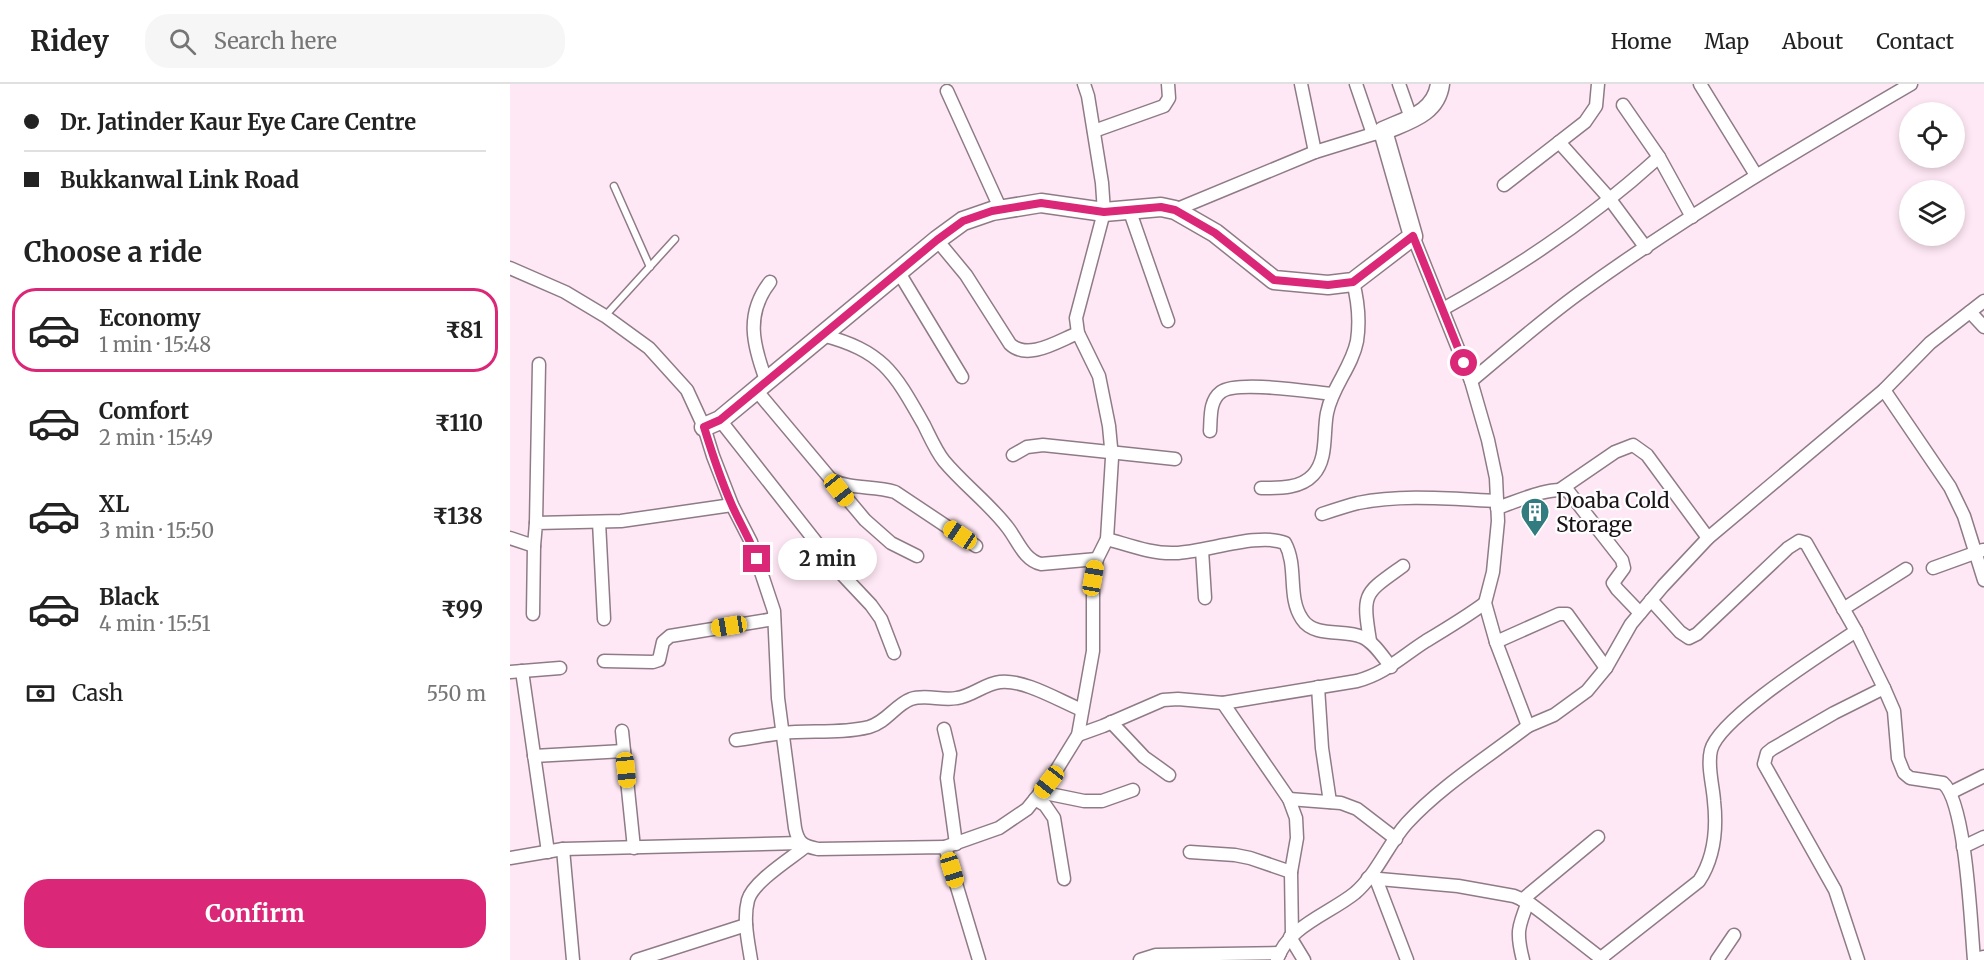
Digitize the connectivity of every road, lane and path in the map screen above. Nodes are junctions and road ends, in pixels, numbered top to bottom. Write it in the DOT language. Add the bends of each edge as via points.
graph roads {
  1 [pos="1084,84"];
  2 [pos="1168,84"];
  3 [pos="1300,84"];
  4 [pos="1356,84"];
  5 [pos="1400,84"];
  6 [pos="1440,84"];
  7 [pos="1599,84"];
  8 [pos="1701,84"];
  9 [pos="1911,84"];
  10 [pos="947,91"];
  11 [pos="1623,105"];
  12 [pos="1411,118"];
  13 [pos="1094,131"];
  14 [pos="1378,133"];
  15 [pos="1559,142"];
  16 [pos="1316,152"];
  17 [pos="1659,157"];
  18 [pos="1756,175"];
  19 [pos="1504,185"];
  20 [pos="614,186"];
  21 [pos="1610,198"];
  22 [pos="1129,209"];
  23 [pos="1001,210"];
  24 [pos="1175,210"];
  25 [pos="1104,212"];
  26 [pos="1692,217"];
  27 [pos="1413,236"];
  28 [pos="675,239"];
  29 [pos="937,240"];
  30 [pos="1646,248"];
  31 [pos="650,267"];
  32 [pos="510,268"];
  33 [pos="898,271"];
  34 [pos="770,282"];
  35 [pos="1353,282"];
  36 [pos="1984,302"];
  37 [pos="1443,309"];
  38 [pos="1970,312"];
  39 [pos="605,316"];
  40 [pos="1168,321"];
  41 [pos="1984,327"];
  42 [pos="1078,333"];
  43 [pos="822,335"];
  44 [pos="538,364"];
  45 [pos="962,377"];
  46 [pos="1471,381"];
  47 [pos="761,385"];
  48 [pos="1884,390"];
  49 [pos="1333,394"];
  50 [pos="712,423"];
  51 [pos="1210,431"];
  52 [pos="1112,452"];
  53 [pos="1013,455"];
  54 [pos="1175,459"];
  55 [pos="831,480"];
  56 [pos="1261,488"];
  57 [pos="1561,489"];
  58 [pos="732,505"];
  59 [pos="1497,505"];
  60 [pos="1322,514"];
  61 [pos="599,522"];
  62 [pos="536,523"];
  63 [pos="510,538"];
  64 [pos="1708,538"];
  65 [pos="1107,539"];
  66 [pos="534,546"];
  67 [pos="976,546"];
  68 [pos="1202,550"];
  69 [pos="1980,551"];
  70 [pos="917,556"];
  71 [pos="1097,558"];
  72 [pos="1403,566"];
  73 [pos="1933,568"];
  74 [pos="1906,569"];
  75 [pos="1984,580"];
  76 [pos="1205,598"];
  77 [pos="1651,600"];
  78 [pos="1485,603"];
  79 [pos="1843,609"];
  80 [pos="1640,613"];
  81 [pos="533,614"];
  82 [pos="604,619"];
  83 [pos="774,619"];
  84 [pos="1856,631"];
  85 [pos="1370,641"];
  86 [pos="1496,642"];
  87 [pos="894,653"];
  88 [pos="604,660"];
  89 [pos="1391,667"];
  90 [pos="560,668"];
  91 [pos="1606,668"];
  92 [pos="516,672"];
  93 [pos="1318,687"];
  94 [pos="1884,688"];
  95 [pos="1223,703"];
  96 [pos="1082,710"];
  97 [pos="1111,722"];
  98 [pos="1528,726"];
  99 [pos="944,729"];
  100 [pos="622,731"];
  101 [pos="782,733"];
  102 [pos="1078,735"];
  103 [pos="736,740"];
  104 [pos="624,751"];
  105 [pos="534,756"];
  106 [pos="1169,775"];
  107 [pos="1984,776"];
  108 [pos="1133,790"];
  109 [pos="1952,792"];
  110 [pos="1038,795"];
  111 [pos="1289,799"];
  112 [pos="1330,801"];
  113 [pos="1598,837"];
  114 [pos="1984,837"];
  115 [pos="1396,839"];
  116 [pos="803,845"];
  117 [pos="950,845"];
  118 [pos="1963,847"];
  119 [pos="634,848"];
  120 [pos="563,849"];
  121 [pos="548,852"];
  122 [pos="1190,852"];
  123 [pos="510,858"];
  124 [pos="1291,872"];
  125 [pos="1372,878"];
  126 [pos="1064,879"];
  127 [pos="1525,901"];
  128 [pos="746,926"];
  129 [pos="1734,935"];
  130 [pos="1291,936"];
  131 [pos="1278,956"];
  132 [pos="1602,959"];
  133 [pos="573,960"];
  134 [pos="637,960"];
  135 [pos="751,960"];
  136 [pos="979,960"];
  137 [pos="1140,960"];
  138 [pos="1304,960"];
  139 [pos="1407,960"];
  140 [pos="1523,960"];
  141 [pos="1717,960"];
  142 [pos="1858,960"];
  143 [pos="1974,960"];
  1 -- 13 [label="street"];
  2 -- 13 [label="street" via="1170,98 1164,106"];
  3 -- 16 [label="street"];
  4 -- 14 [label="street"];
  5 -- 12 [label="street"];
  6 -- 12 [label="street" via="1434,102"];
  7 -- 15 [label="street" via="1592,114"];
  8 -- 18 [label="street"];
  9 -- 18 [label="street"];
  10 -- 23 [label="street"];
  11 -- 17 [label="street"];
  12 -- 14 [label="street"];
  13 -- 25 [label="street"];
  14 -- 16 [label="street"];
  14 -- 27 [label="street"];
  15 -- 19 [label="street"];
  15 -- 21 [label="street"];
  16 -- 24 [label="street"];
  17 -- 21 [label="street"];
  17 -- 26 [label="street"];
  18 -- 26 [label="street"];
  20 -- 31 [label="lane"];
  21 -- 30 [label="street"];
  21 -- 37 [label="street" via="1490,284"];
  22 -- 24 [label="street"];
  22 -- 25 [label="street"];
  22 -- 40 [label="street"];
  23 -- 25 [label="street" via="1041,203"];
  23 -- 29 [label="street" via="963,221"];
  24 -- 35 [label="street" via="1215,233 1274,280 1328,285"];
  25 -- 42 [label="street" via="1076,318"];
  26 -- 30 [label="street"];
  27 -- 35 [label="street"];
  27 -- 37 [label="street"];
  28 -- 31 [label="lane"];
  29 -- 33 [label="street"];
  29 -- 42 [label="street" via="1016,349 1036,350"];
  30 -- 46 [label="street" via="1578,294"];
  31 -- 39 [label="lane"];
  32 -- 39 [label="street" via="565,292"];
  33 -- 43 [label="street"];
  33 -- 45 [label="street"];
  34 -- 47 [label="street" via="761,294 754,320"];
  35 -- 49 [label="street" via="1358,299 1357,341"];
  36 -- 38 [label="street"];
  37 -- 46 [label="street"];
  38 -- 41 [label="street"];
  38 -- 48 [label="street" via="1930,343"];
  39 -- 50 [label="street" via="649,348"];
  42 -- 52 [label="street" via="1099,375"];
  43 -- 47 [label="street"];
  43 -- 71 [label="street" via="846,341 882,362 902,388 944,460 995,512 1033,562"];
  44 -- 62 [label="street"];
  46 -- 59 [label="street" via="1496,478"];
  47 -- 50 [label="street"];
  47 -- 55 [label="street"];
  48 -- 64 [label="street"];
  48 -- 69 [label="street" via="1950,486"];
  49 -- 51 [label="street" via="1233,387 1221,392 1214,402"];
  49 -- 56 [label="street" via="1322,459 1312,476 1294,486"];
  50 -- 58 [label="street" via="712,456"];
  50 -- 87 [label="street" via="870,605 888,633"];
  52 -- 53 [label="street" via="1034,446"];
  52 -- 54 [label="street"];
  52 -- 65 [label="street"];
  55 -- 67 [label="street" via="845,486 879,487 895,492"];
  55 -- 70 [label="street" via="880,534"];
  57 -- 59 [label="street"];
  57 -- 64 [label="street" via="1615,452 1633,445 1647,455"];
  57 -- 80 [label="street" via="1576,500 1622,560 1623,571 1613,583"];
  58 -- 61 [label="street"];
  58 -- 83 [label="street" via="751,542"];
  59 -- 60 [label="street" via="1434,498 1383,500"];
  59 -- 78 [label="street" via="1493,572"];
  61 -- 62 [label="street"];
  61 -- 82 [label="street"];
  62 -- 66 [label="street"];
  63 -- 66 [label="street"];
  64 -- 77 [label="street"];
  65 -- 68 [label="street" via="1161,553"];
  65 -- 71 [label="street"];
  66 -- 81 [label="street"];
  68 -- 76 [label="street"];
  68 -- 85 [label="street" via="1254,540 1285,543 1292,561 1295,602 1303,621 1319,630"];
  69 -- 73 [label="street"];
  69 -- 75 [label="street"];
  71 -- 96 [label="street" via="1093,578 1093,651"];
  72 -- 85 [label="street" via="1369,593 1365,614"];
  74 -- 79 [label="street"];
  77 -- 79 [label="street" via="1689,638 1778,556 1801,541 1806,543"];
  77 -- 80 [label="street"];
  78 -- 86 [label="street"];
  78 -- 89 [label="street"];
  79 -- 84 [label="street"];
  80 -- 91 [label="street"];
  83 -- 88 [label="street" via="670,636 663,642 659,660 653,662"];
  83 -- 101 [label="street"];
  84 -- 94 [label="street"];
  84 -- 132 [label="street" via="1791,675 1715,739 1710,751 1714,803 1707,868 1699,880"];
  85 -- 89 [label="street"];
  86 -- 91 [label="street" via="1567,614"];
  86 -- 98 [label="street"];
  89 -- 93 [label="street" via="1357,681"];
  90 -- 92 [label="street"];
  91 -- 98 [label="street" via="1587,691 1554,715"];
  92 -- 105 [label="street"];
  93 -- 95 [label="street"];
  93 -- 112 [label="street"];
  94 -- 109 [label="street" via="1894,711 1898,758 1904,774 1943,783"];
  94 -- 142 [label="street" via="1772,749 1764,764 1830,880"];
  95 -- 97 [label="street" via="1163,700"];
  95 -- 111 [label="street"];
  96 -- 101 [label="street" via="1023,685 999,682 955,699 912,699 871,726"];
  96 -- 102 [label="street"];
  97 -- 102 [label="street"];
  97 -- 106 [label="street" via="1144,758"];
  98 -- 115 [label="street" via="1441,793"];
  99 -- 117 [label="street" via="950,754"];
  100 -- 104 [label="street"];
  101 -- 103 [label="street"];
  101 -- 116 [label="street" via="797,838"];
  102 -- 110 [label="street"];
  104 -- 105 [label="street"];
  104 -- 119 [label="street"];
  105 -- 121 [label="street"];
  107 -- 109 [label="street"];
  108 -- 110 [label="street" via="1102,801"];
  109 -- 118 [label="street"];
  110 -- 117 [label="street" via="1027,809 999,828"];
  110 -- 126 [label="street" via="1054,818"];
  111 -- 112 [label="street"];
  111 -- 124 [label="street" via="1296,818 1297,838"];
  112 -- 115 [label="street" via="1357,809"];
  113 -- 127 [label="street"];
  114 -- 118 [label="street"];
  115 -- 125 [label="street"];
  116 -- 117 [label="street" via="818,849"];
  116 -- 119 [label="street"];
  116 -- 128 [label="street" via="753,890 748,898"];
  117 -- 136 [label="street"];
  118 -- 143 [label="street"];
  119 -- 120 [label="street"];
  120 -- 121 [label="street"];
  120 -- 133 [label="street"];
  121 -- 123 [label="street"];
  122 -- 124 [label="street" via="1235,855"];
  124 -- 130 [label="street"];
  125 -- 127 [label="street" via="1458,886"];
  125 -- 130 [label="street"];
  125 -- 139 [label="street"];
  127 -- 132 [label="street"];
  127 -- 140 [label="street" via="1517,937"];
  128 -- 134 [label="street"];
  128 -- 135 [label="street"];
  129 -- 141 [label="street"];
  130 -- 131 [label="street"];
  130 -- 138 [label="street"];
  131 -- 137 [label="street" via="1156,955"];
}
